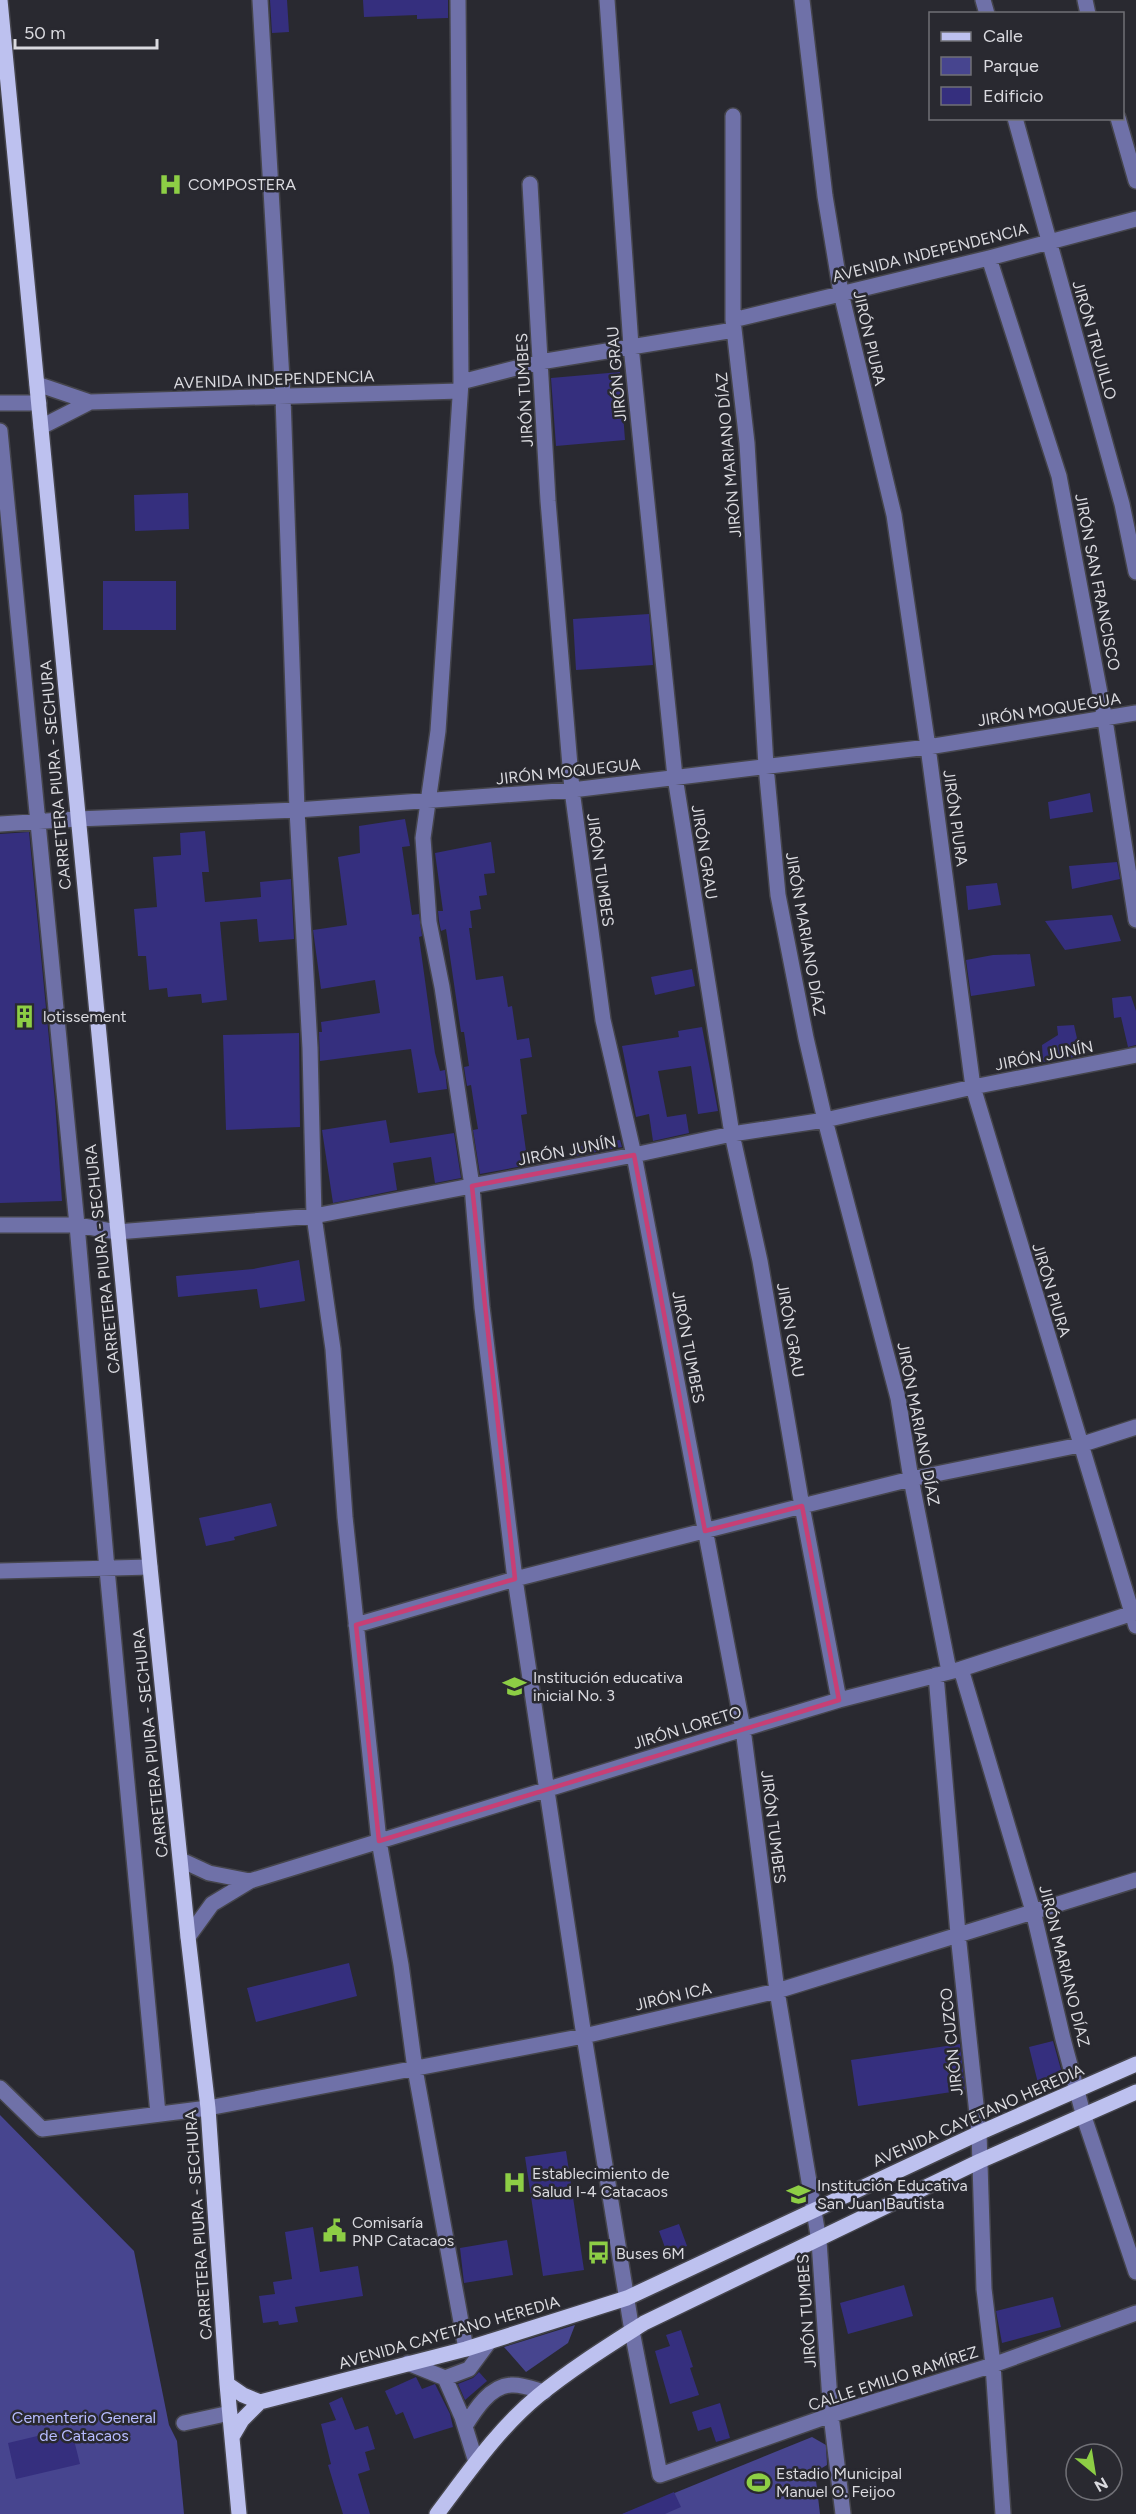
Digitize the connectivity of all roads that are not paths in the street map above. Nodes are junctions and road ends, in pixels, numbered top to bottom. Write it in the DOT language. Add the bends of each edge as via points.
graph roads {
  1 [pos="0,0"];
  2 [pos="260,0"];
  3 [pos="458,0"];
  4 [pos="607,0"];
  5 [pos="802,0"];
  6 [pos="733,116"];
  7 [pos="1016,120"];
  8 [pos="1119,120"];
  9 [pos="1136,181"];
  10 [pos="530,184"];
  11 [pos="1136,219"];
  12 [pos="1048,241"];
  13 [pos="989,258"];
  14 [pos="841,292"];
  15 [pos="734,325"];
  16 [pos="631,346"];
  17 [pos="540,362"];
  18 [pos="37,384"];
  19 [pos="460,386"];
  20 [pos="283,397"];
  21 [pos="90,402"];
  22 [pos="0,403"];
  23 [pos="39,403"];
  24 [pos="41,427"];
  25 [pos="0,431"];
  26 [pos="1136,572"];
  27 [pos="1136,713"];
  28 [pos="1105,720"];
  29 [pos="928,747"];
  30 [pos="766,766"];
  31 [pos="675,777"];
  32 [pos="572,790"];
  33 [pos="428,802"];
  34 [pos="297,810"];
  35 [pos="77,819"];
  36 [pos="37,821"];
  37 [pos="0,824"];
  38 [pos="1136,920"];
  39 [pos="1136,1055"];
  40 [pos="973,1087"];
  41 [pos="825,1120"];
  42 [pos="732,1134"];
  43 [pos="634,1155"];
  44 [pos="472,1186"];
  45 [pos="314,1216"];
  46 [pos="0,1225"];
  47 [pos="77,1225"];
  48 [pos="117,1232"];
  49 [pos="1136,1427"];
  50 [pos="1080,1445"];
  51 [pos="911,1479"];
  52 [pos="802,1506"];
  53 [pos="705,1531"];
  54 [pos="150,1568"];
  55 [pos="107,1569"];
  56 [pos="0,1571"];
  57 [pos="515,1579"];
  58 [pos="1134,1617"];
  59 [pos="356,1625"];
  60 [pos="949,1672"];
  61 [pos="839,1700"];
  62 [pos="743,1729"];
  63 [pos="548,1789"];
  64 [pos="379,1841"];
  65 [pos="181,1860"];
  66 [pos="1136,1880"];
  67 [pos="250,1881"];
  68 [pos="1034,1911"];
  69 [pos="958,1934"];
  70 [pos="188,1937"];
  71 [pos="777,1990"];
  72 [pos="584,2036"];
  73 [pos="1136,2064"];
  74 [pos="415,2069"];
  75 [pos="0,2088"];
  76 [pos="1079,2090"];
  77 [pos="1136,2092"];
  78 [pos="208,2108"];
  79 [pos="158,2114"];
  80 [pos="1084,2117"];
  81 [pos="979,2133"];
  82 [pos="980,2162"];
  83 [pos="814,2209"];
  84 [pos="819,2241"];
  85 [pos="1136,2272"];
  86 [pos="627,2298"];
  87 [pos="1136,2313"];
  88 [pos="632,2331"];
  89 [pos="489,2342"];
  90 [pos="466,2349"];
  91 [pos="408,2363"];
  92 [pos="993,2365"];
  93 [pos="445,2378"];
  94 [pos="227,2384"];
  95 [pos="544,2392"];
  96 [pos="260,2402"];
  97 [pos="230,2413"];
  98 [pos="831,2415"];
  99 [pos="184,2423"];
  100 [pos="465,2426"];
  101 [pos="232,2437"];
  102 [pos="476,2462"];
  103 [pos="239,2514"];
  104 [pos="437,2514"];
  105 [pos="843,2514"];
  106 [pos="1003,2514"];
  1 -- 18 [label="main road, CARRETERA PIURA - SECHURA"];
  2 -- 20 [label="street"];
  3 -- 19 [label="street"];
  4 -- 16 [label="street, JIRÓN GRAU"];
  5 -- 14 [label="street, JIRÓN PIURA" via="825,196"];
  6 -- 15 [label="street, JIRÓN MARIANO DÍAZ"];
  7 -- 12 [label="street, JIRÓN TRUJILLO"];
  8 -- 9 [label="street"];
  10 -- 17 [label="street, JIRÓN TUMBES"];
  11 -- 12 [label="street, AVENIDA INDEPENDENCIA"];
  12 -- 13 [label="street, AVENIDA INDEPENDENCIA"];
  12 -- 26 [label="street, JIRÓN TRUJILLO" via="1122,504"];
  13 -- 14 [label="street, AVENIDA INDEPENDENCIA"];
  13 -- 28 [label="street, JIRÓN SAN FRANCISCO" via="1059,476"];
  14 -- 15 [label="street, AVENIDA INDEPENDENCIA"];
  14 -- 29 [label="street, JIRÓN PIURA" via="894,515"];
  15 -- 16 [label="street, AVENIDA INDEPENDENCIA"];
  15 -- 30 [label="street, JIRÓN MARIANO DÍAZ" via="747,443"];
  16 -- 17 [label="street, AVENIDA INDEPENDENCIA"];
  16 -- 31 [label="street, JIRÓN GRAU"];
  17 -- 19 [label="street, AVENIDA INDEPENDENCIA"];
  17 -- 32 [label="street, JIRÓN TUMBES"];
  18 -- 21 [label="street, AVENIDA INDEPENDENCIA"];
  18 -- 23 [label="main road, CARRETERA PIURA - SECHURA"];
  19 -- 20 [label="street, AVENIDA INDEPENDENCIA"];
  19 -- 33 [label="street" via="438,730"];
  20 -- 21 [label="street, AVENIDA INDEPENDENCIA"];
  20 -- 34 [label="street"];
  21 -- 24 [label="street, AVENIDA INDEPENDENCIA"];
  22 -- 23 [label="street"];
  23 -- 24 [label="main road, CARRETERA PIURA - SECHURA"];
  24 -- 35 [label="main road, CARRETERA PIURA - SECHURA"];
  25 -- 36 [label="street"];
  27 -- 28 [label="street, JIRÓN MOQUEGUA"];
  28 -- 29 [label="street, JIRÓN MOQUEGUA"];
  28 -- 38 [label="street, JIRÓN SAN FRANCISCO"];
  29 -- 30 [label="street, JIRÓN MOQUEGUA"];
  29 -- 40 [label="street, JIRÓN PIURA"];
  30 -- 31 [label="street, JIRÓN MOQUEGUA"];
  30 -- 41 [label="street, JIRÓN MARIANO DÍAZ" via="778,895"];
  31 -- 32 [label="street, JIRÓN MOQUEGUA"];
  31 -- 42 [label="street, JIRÓN GRAU"];
  32 -- 33 [label="street, JIRÓN MOQUEGUA"];
  32 -- 43 [label="street, JIRÓN TUMBES" via="603,1020"];
  33 -- 34 [label="street, JIRÓN MOQUEGUA"];
  33 -- 44 [label="street" via="423,838 429,922"];
  34 -- 35 [label="street, JIRÓN MOQUEGUA"];
  34 -- 45 [label="street" via="310,1048"];
  35 -- 36 [label="street, JIRÓN MOQUEGUA"];
  35 -- 48 [label="main road, CARRETERA PIURA - SECHURA"];
  36 -- 37 [label="street, JIRÓN MOQUEGUA"];
  36 -- 47 [label="street"];
  39 -- 40 [label="street, JIRÓN JUNÍN"];
  40 -- 41 [label="street, JIRÓN JUNÍN"];
  40 -- 50 [label="street, JIRÓN PIURA"];
  41 -- 42 [label="street, JIRÓN JUNÍN"];
  41 -- 51 [label="street, JIRÓN MARIANO DÍAZ" via="898,1398"];
  42 -- 43 [label="street, JIRÓN JUNÍN"];
  42 -- 52 [label="street, JIRÓN GRAU" via="760,1261"];
  43 -- 44 [label="street, JIRÓN JUNÍN"];
  43 -- 53 [label="street, JIRÓN TUMBES"];
  44 -- 45 [label="street, JIRÓN JUNÍN"];
  44 -- 57 [label="street" via="482,1307"];
  45 -- 48 [label="street, JIRÓN JUNÍN"];
  45 -- 59 [label="street" via="333,1350"];
  46 -- 47 [label="street, JIRÓN JUNÍN"];
  47 -- 48 [label="street, JIRÓN JUNÍN"];
  47 -- 55 [label="street"];
  48 -- 54 [label="main road, CARRETERA PIURA - SECHURA"];
  49 -- 50 [label="street"];
  50 -- 51 [label="street"];
  50 -- 58 [label="street, JIRÓN PIURA"];
  51 -- 52 [label="street"];
  51 -- 60 [label="street, JIRÓN MARIANO DÍAZ"];
  52 -- 53 [label="street"];
  52 -- 61 [label="street, JIRÓN GRAU"];
  53 -- 57 [label="street"];
  53 -- 62 [label="street, JIRÓN TUMBES"];
  54 -- 55 [label="street"];
  54 -- 65 [label="main road, CARRETERA PIURA - SECHURA"];
  55 -- 56 [label="street"];
  55 -- 79 [label="street"];
  57 -- 59 [label="street"];
  57 -- 63 [label="street"];
  58 -- 60 [label="street, JIRÓN LORETO"];
  59 -- 64 [label="street"];
  60 -- 61 [label="street, JIRÓN LORETO"];
  60 -- 68 [label="street, JIRÓN MARIANO DÍAZ"];
  60 -- 69 [label="street, JIRÓN CUZCO"];
  61 -- 62 [label="street, JIRÓN LORETO"];
  62 -- 63 [label="street, JIRÓN LORETO"];
  62 -- 71 [label="street, JIRÓN TUMBES"];
  63 -- 64 [label="street, JIRÓN LORETO"];
  63 -- 72 [label="street"];
  64 -- 67 [label="street, JIRÓN LORETO"];
  64 -- 74 [label="street"];
  65 -- 67 [label="street, JIRÓN LORETO" via="209,1873"];
  65 -- 70 [label="main road, CARRETERA PIURA - SECHURA"];
  66 -- 68 [label="street, JIRÓN ICA"];
  67 -- 70 [label="street, JIRÓN LORETO" via="212,1904"];
  68 -- 69 [label="street, JIRÓN ICA"];
  68 -- 76 [label="street, JIRÓN MARIANO DÍAZ" via="1063,2039"];
  69 -- 71 [label="street, JIRÓN ICA"];
  69 -- 81 [label="street, JIRÓN CUZCO"];
  70 -- 78 [label="main road, CARRETERA PIURA - SECHURA"];
  71 -- 72 [label="street, JIRÓN ICA"];
  71 -- 83 [label="street, JIRÓN TUMBES"];
  72 -- 74 [label="street, JIRÓN ICA"];
  72 -- 86 [label="street"];
  73 -- 76 [label="main road, AVENIDA CAYETANO HEREDIA"];
  74 -- 78 [label="street, JIRÓN ICA"];
  74 -- 90 [label="street"];
  75 -- 79 [label="street, JIRÓN ICA" via="42,2129"];
  76 -- 80 [label="street, JIRÓN MARIANO DÍAZ"];
  76 -- 81 [label="main road, AVENIDA CAYETANO HEREDIA"];
  77 -- 80 [label="main road"];
  78 -- 79 [label="street, JIRÓN ICA"];
  78 -- 94 [label="main road, CARRETERA PIURA - SECHURA"];
  80 -- 82 [label="main road"];
  80 -- 85 [label="street, JIRÓN MARIANO DÍAZ"];
  81 -- 82 [label="street, JIRÓN CUZCO"];
  81 -- 83 [label="main road, AVENIDA CAYETANO HEREDIA"];
  82 -- 84 [label="main road"];
  82 -- 92 [label="street, JIRÓN CUZCO" via="984,2289"];
  83 -- 84 [label="street, JIRÓN TUMBES"];
  83 -- 86 [label="main road, AVENIDA CAYETANO HEREDIA"];
  84 -- 88 [label="main road"];
  84 -- 98 [label="street, JIRÓN TUMBES"];
  86 -- 88 [label="street"];
  86 -- 89 [label="main road, AVENIDA CAYETANO HEREDIA"];
  87 -- 92 [label="street, CALLE EMILIO RAMÍREZ"];
  88 -- 95 [label="main road"];
  88 -- 98 [label="street, CALLE EMILIO RAMÍREZ" via="660,2475"];
  89 -- 90 [label="main road, AVENIDA CAYETANO HEREDIA"];
  89 -- 93 [label="street" via="469,2369"];
  90 -- 91 [label="main road, AVENIDA CAYETANO HEREDIA"];
  91 -- 93 [label="street"];
  91 -- 96 [label="main road, AVENIDA CAYETANO HEREDIA"];
  92 -- 98 [label="street, CALLE EMILIO RAMÍREZ"];
  92 -- 106 [label="street, JIRÓN CUZCO"];
  93 -- 100 [label="street"];
  94 -- 96 [label="main road"];
  94 -- 97 [label="main road, CARRETERA PIURA - SECHURA"];
  95 -- 100 [label="street" via="513,2384 499,2387 478,2406"];
  95 -- 102 [label="main road"];
  96 -- 101 [label="main road"];
  97 -- 99 [label="street"];
  97 -- 101 [label="main road, CARRETERA PIURA - SECHURA"];
  98 -- 105 [label="street, JIRÓN TUMBES"];
  100 -- 102 [label="street"];
  101 -- 103 [label="main road, CARRETERA PIURA - SECHURA"];
  102 -- 104 [label="main road"];
}
